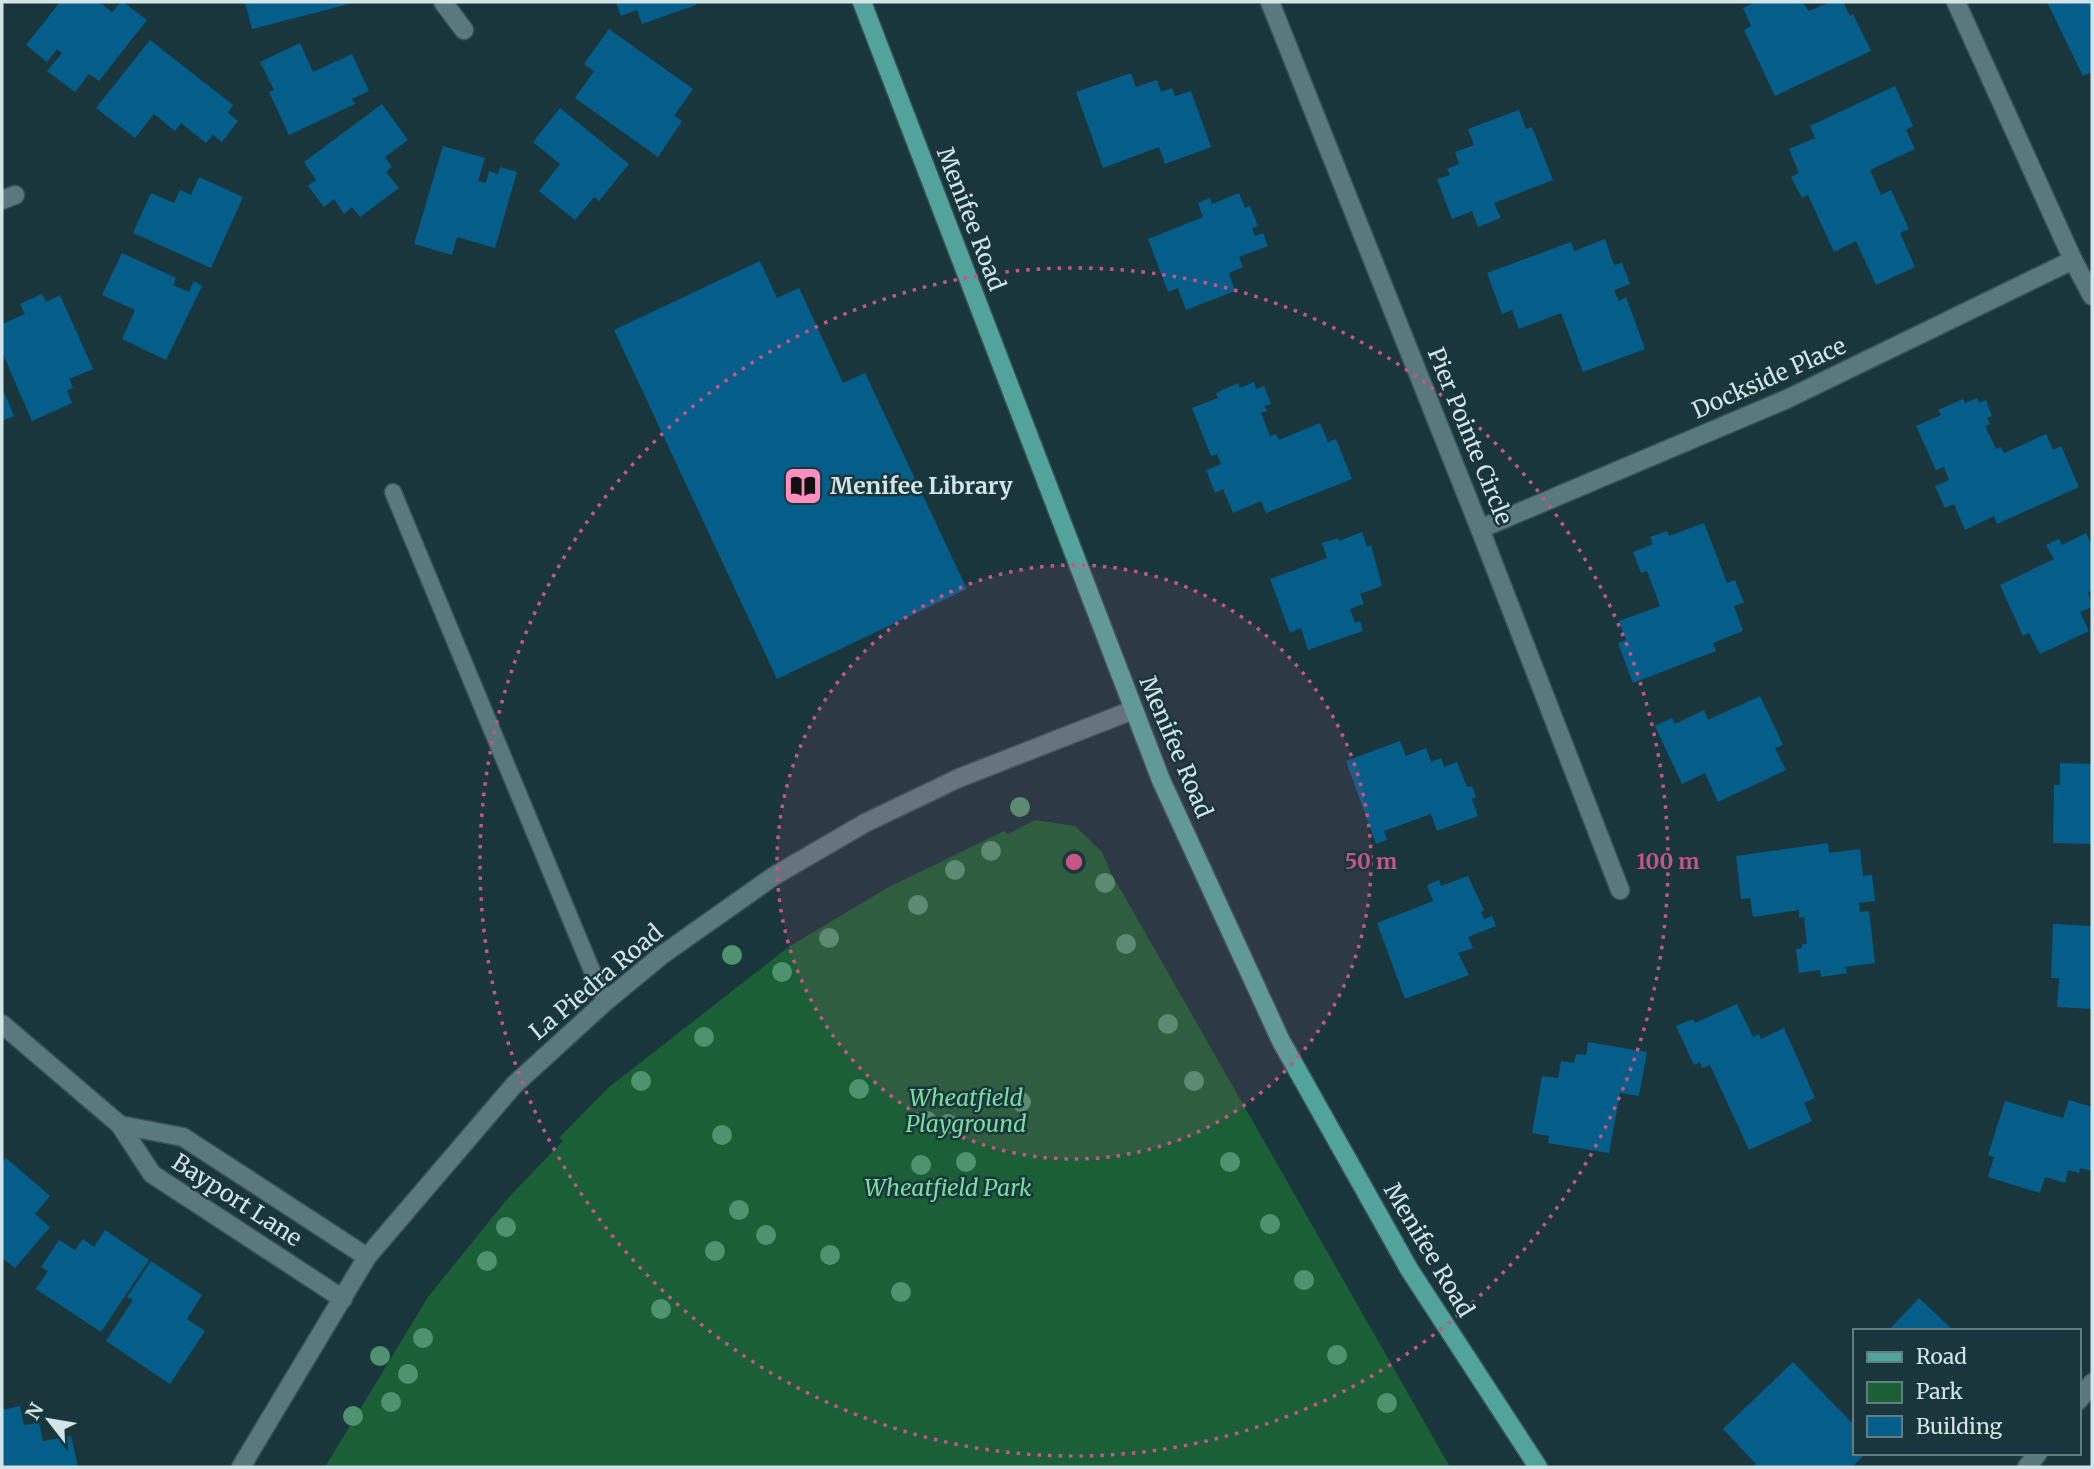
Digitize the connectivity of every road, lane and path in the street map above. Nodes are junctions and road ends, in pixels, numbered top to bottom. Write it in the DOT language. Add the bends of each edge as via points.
graph roads {
  1 [pos="443,2"];
  2 [pos="862,2"];
  3 [pos="1270,2"];
  4 [pos="1956,2"];
  5 [pos="464,30"];
  6 [pos="2073,260"];
  7 [pos="2092,296"];
  8 [pos="393,492"];
  9 [pos="1480,529"];
  10 [pos="1133,710"];
  11 [pos="1620,890"];
  12 [pos="605,1002"];
  13 [pos="2,1024"];
  14 [pos="120,1125"];
  15 [pos="367,1257"];
  16 [pos="343,1299"];
  17 [pos="2092,1383"];
  18 [pos="2080,1398"];
  19 [pos="241,1467"];
  20 [pos="1538,1467"];
  1 -- 5 [label="street"];
  2 -- 10 [label="main road, Menifee Road"];
  3 -- 9 [label="street, Pier Pointe Circle"];
  4 -- 6 [label="street"];
  6 -- 7 [label="street"];
  6 -- 9 [label="street, Dockside Place" via="1787,399"];
  8 -- 12 [label="lane"];
  9 -- 11 [label="street, Pier Pointe Circle"];
  10 -- 12 [label="street, La Piedra Road" via="959,778 865,822 774,876 662,955"];
  10 -- 20 [label="main road, Menifee Road" via="1281,1041 1409,1269"];
  12 -- 15 [label="street, La Piedra Road" via="514,1085"];
  13 -- 14 [label="street, Bayport Lane"];
  14 -- 15 [label="street, Bayport Lane" via="183,1137"];
  14 -- 16 [label="street, Bayport Lane" via="152,1174"];
  15 -- 16 [label="street, La Piedra Road"];
  16 -- 19 [label="street, La Piedra Road"];
  17 -- 18 [label="street"];
}
